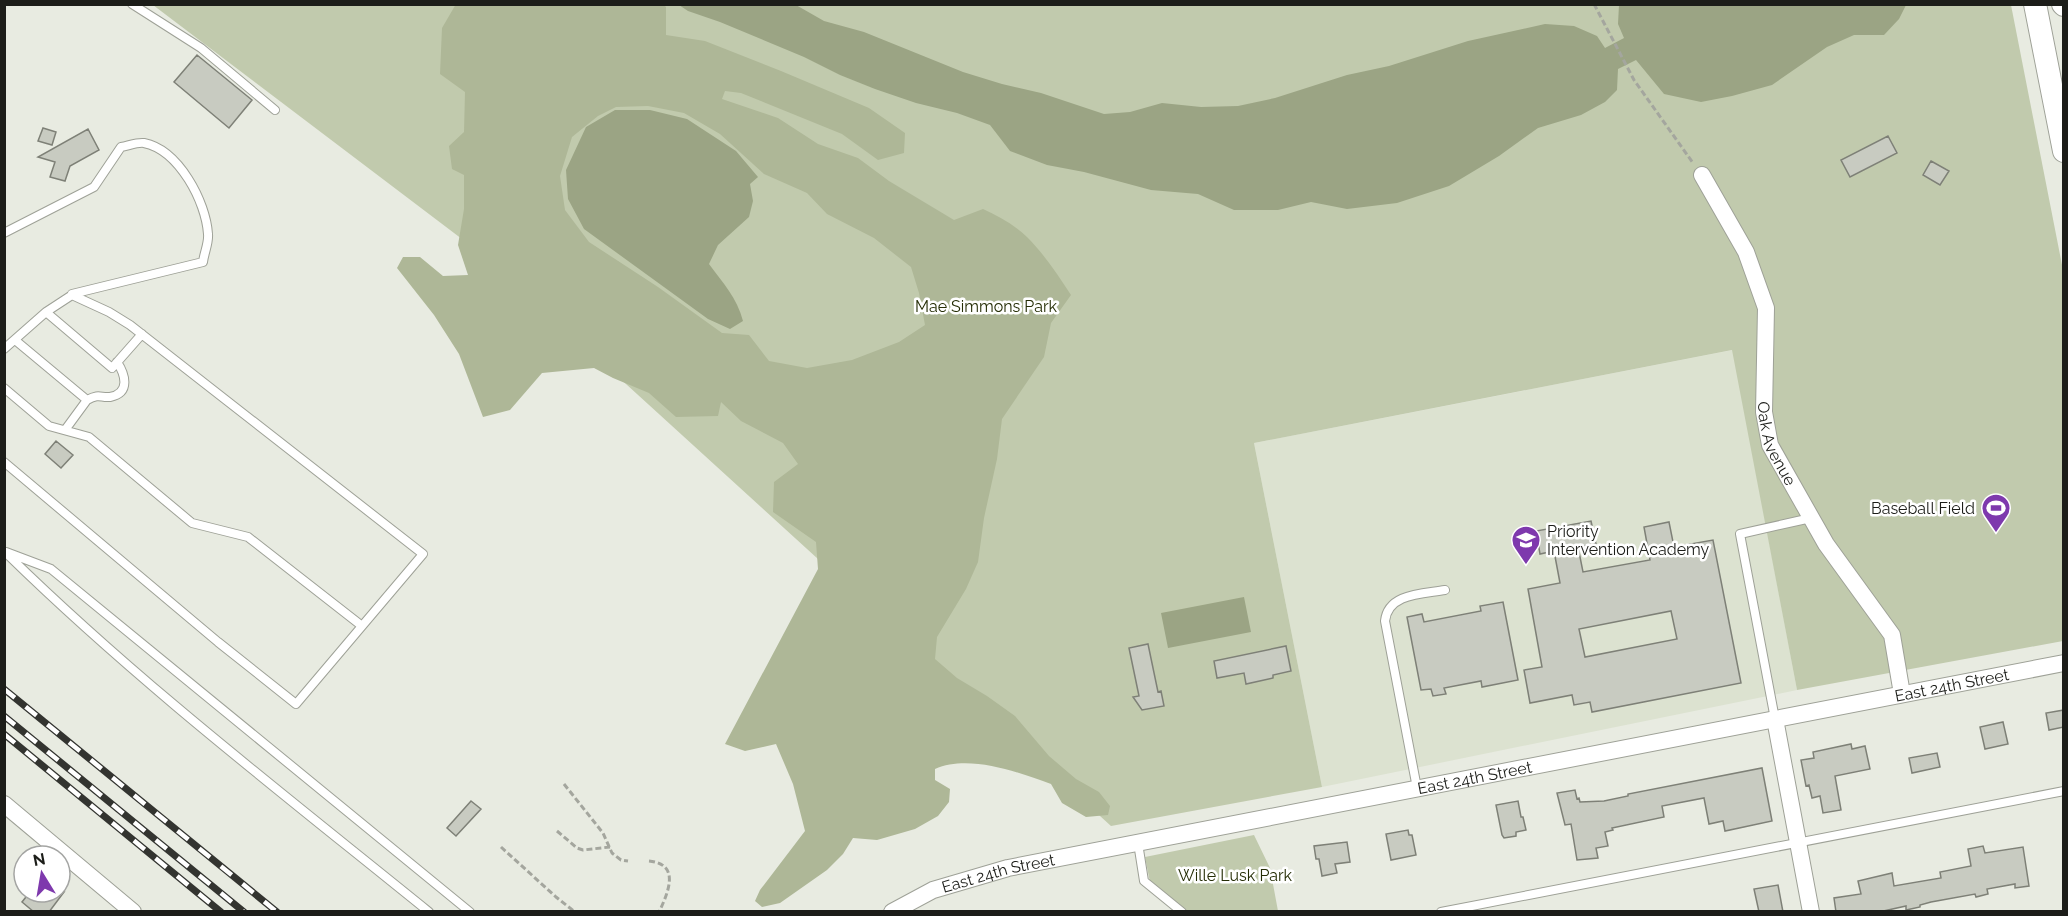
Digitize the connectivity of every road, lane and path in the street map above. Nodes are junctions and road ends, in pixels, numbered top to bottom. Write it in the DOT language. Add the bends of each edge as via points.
graph roads {
  1 [pos="132,4"];
  2 [pos="1594,4"];
  3 [pos="2035,4"];
  4 [pos="275,110"];
  5 [pos="2064,151"];
  6 [pos="1702,175"];
  7 [pos="4,233"];
  8 [pos="72,295"];
  9 [pos="46,312"];
  10 [pos="142,334"];
  11 [pos="15,340"];
  12 [pos="4,349"];
  13 [pos="117,362"];
  14 [pos="4,388"];
  15 [pos="87,400"];
  16 [pos="65,430"];
  17 [pos="4,462"];
  18 [pos="1811,518"];
  19 [pos="5,551"];
  20 [pos="1445,590"];
  21 [pos="362,626"];
  22 [pos="2064,663"];
  23 [pos="1902,694"];
  24 [pos="1775,719"];
  25 [pos="564,784"];
  26 [pos="1417,788"];
  27 [pos="2064,791"];
  28 [pos="4,804"];
  29 [pos="557,831"];
  30 [pos="1138,843"];
  31 [pos="1798,843"];
  32 [pos="501,847"];
  33 [pos="609,847"];
  34 [pos="628,861"];
  35 [pos="649,861"];
  36 [pos="131,911"];
  37 [pos="429,912"];
  38 [pos="470,912"];
  39 [pos="575,912"];
  40 [pos="659,912"];
  41 [pos="892,912"];
  42 [pos="1182,912"];
  43 [pos="1441,912"];
  44 [pos="1811,912"];
  1 -- 4 [label="lane" via="201,48"];
  2 -- 6 [label="path" via="1634,80"];
  3 -- 5 [label="main road"];
  6 -- 18 [label="street, Oak Avenue" via="1746,252 1766,308 1764,412 1770,445"];
  7 -- 8 [label="lane" via="94,187 121,147 142,143 164,151 182,169 200,202 208,235 202,262"];
  8 -- 9 [label="lane"];
  8 -- 10 [label="lane" via="109,312"];
  9 -- 11 [label="lane"];
  9 -- 13 [label="lane" via="112,368"];
  10 -- 13 [label="lane"];
  10 -- 21 [label="lane" via="423,554"];
  11 -- 12 [label="lane"];
  11 -- 15 [label="lane"];
  13 -- 15 [label="lane" via="125,374 125,384 119,393"];
  14 -- 16 [label="lane" via="49,426"];
  15 -- 16 [label="lane"];
  16 -- 21 [label="lane" via="89,437 192,523 248,537"];
  17 -- 21 [label="lane" via="296,704"];
  18 -- 23 [label="street, Oak Avenue" via="1892,635"];
  18 -- 24 [label="lane" via="1740,534"];
  19 -- 37 [label="lane" via="140,676"];
  19 -- 38 [label="lane" via="51,569"];
  20 -- 26 [label="lane" via="1397,600 1388,609 1385,621"];
  22 -- 23 [label="street, East 24th Street"];
  23 -- 24 [label="street, East 24th Street"];
  24 -- 26 [label="street, East 24th Street"];
  24 -- 31 [label="street"];
  25 -- 33 [label="path" via="603,833"];
  26 -- 30 [label="street, East 24th Street"];
  27 -- 31 [label="lane"];
  28 -- 36 [label="street"];
  29 -- 33 [label="path" via="577,848"];
  30 -- 41 [label="street, East 24th Street" via="1008,868 933,890"];
  30 -- 42 [label="lane" via="1144,881"];
  31 -- 43 [label="lane"];
  31 -- 44 [label="street"];
  32 -- 39 [label="path"];
  33 -- 34 [label="path" via="612,854"];
  35 -- 40 [label="path" via="664,866 669,878"];
}
